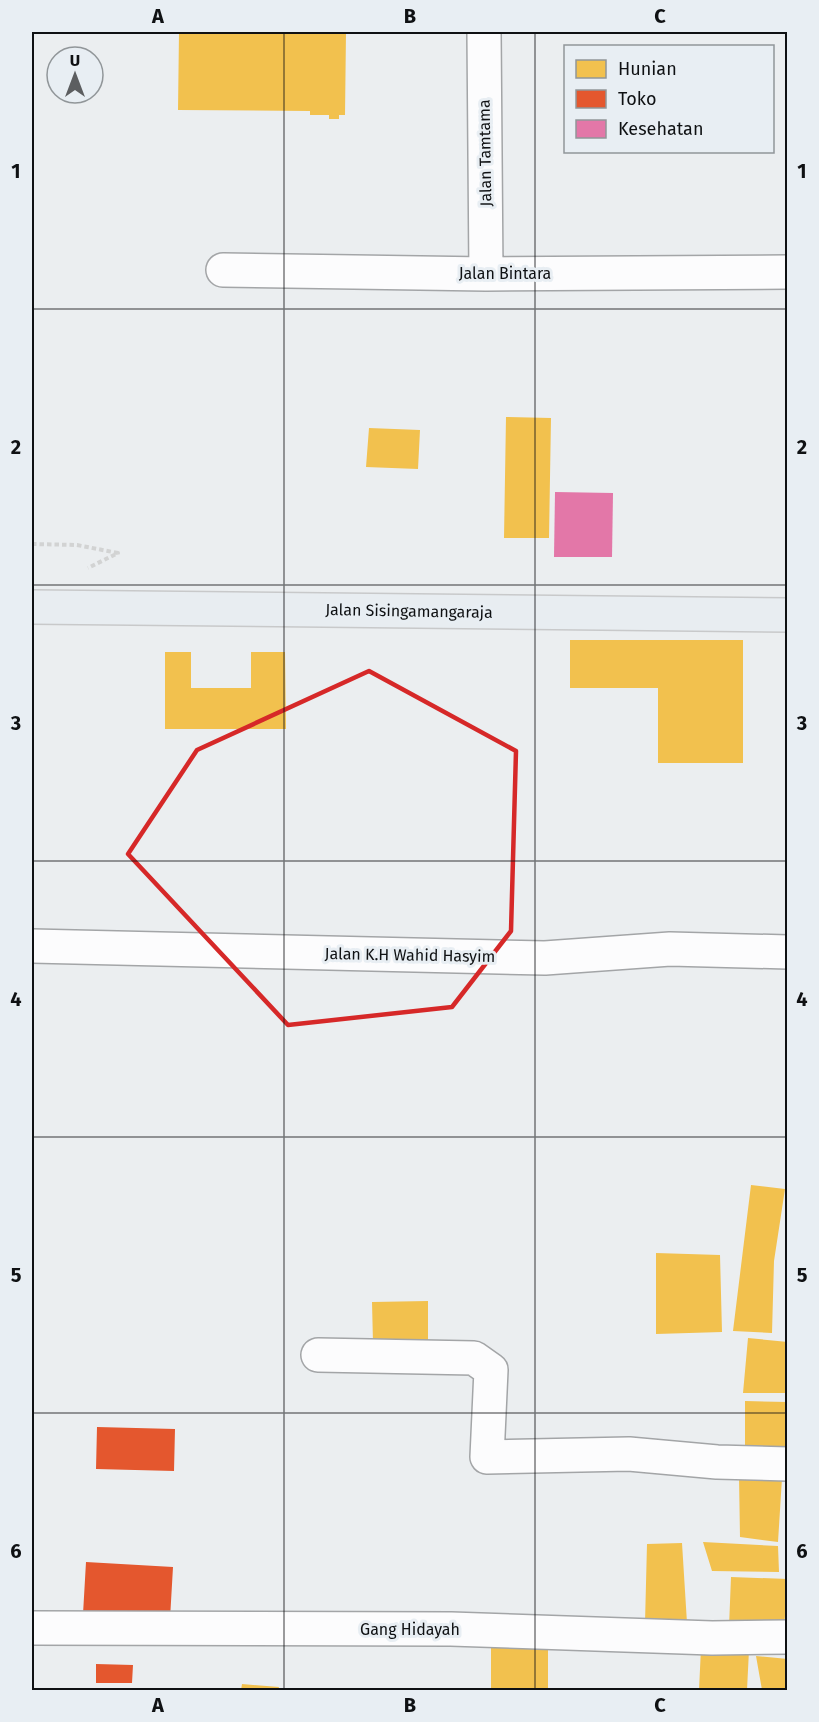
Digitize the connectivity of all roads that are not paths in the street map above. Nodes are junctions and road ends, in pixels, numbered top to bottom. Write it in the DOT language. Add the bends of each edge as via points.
graph roads {
  1 [pos="484,32"];
  2 [pos="223,270"];
  3 [pos="788,272"];
  4 [pos="486,274"];
  5 [pos="32,607"];
  6 [pos="788,615"];
  7 [pos="32,946"];
  8 [pos="788,951"];
  9 [pos="318,1355"];
  10 [pos="788,1464"];
  11 [pos="32,1628"];
  12 [pos="788,1637"];
  1 -- 4 [label="street, Jalan Tamtama"];
  2 -- 4 [label="street, Jalan Bintara"];
  3 -- 4 [label="street, Jalan Bintara"];
  5 -- 6 [label="main road, Jalan Sisingamangaraja"];
  7 -- 8 [label="street, Jalan K.H Wahid Hasyim" via="544,958 670,949"];
  9 -- 10 [label="street" via="474,1358 491,1370 487,1457 629,1454"];
  11 -- 12 [label="street, Gang Hidayah" via="440,1629"];
}
